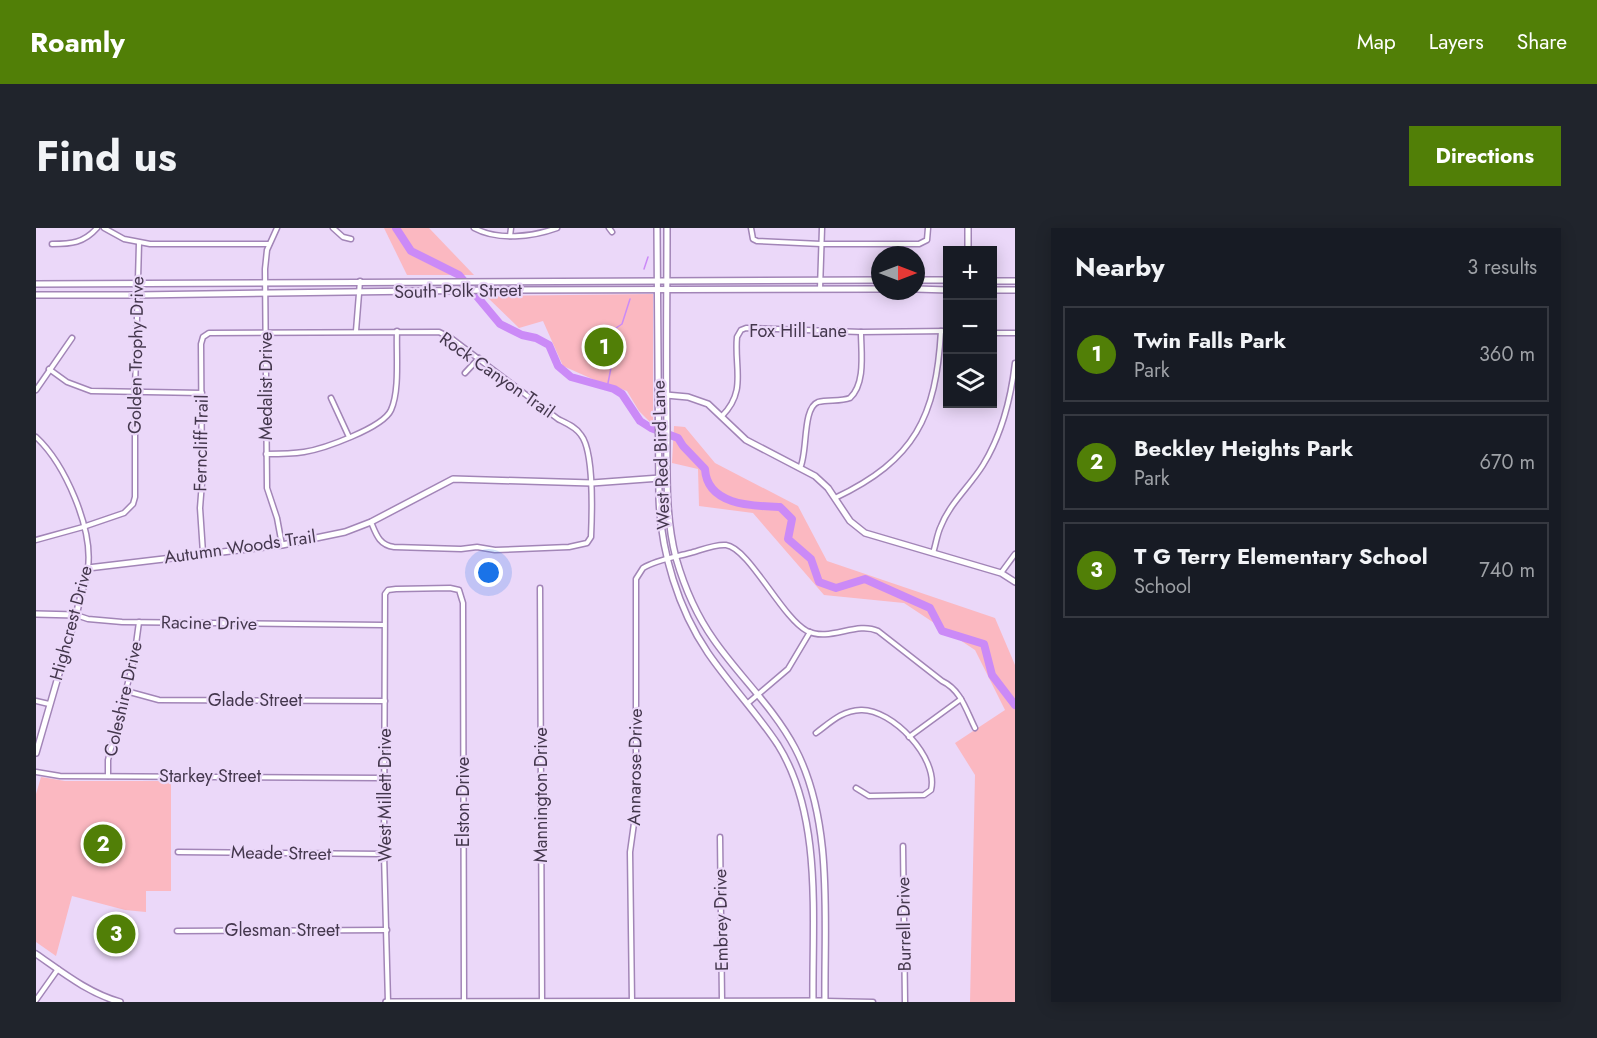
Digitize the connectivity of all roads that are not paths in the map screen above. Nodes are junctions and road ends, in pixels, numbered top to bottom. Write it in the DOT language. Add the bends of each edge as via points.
graph roads {
  1 [pos="97,228"];
  2 [pos="104,228"];
  3 [pos="277,228"];
  4 [pos="333,228"];
  5 [pos="474,228"];
  6 [pos="511,228"];
  7 [pos="557,228"];
  8 [pos="657,228"];
  9 [pos="667,228"];
  10 [pos="751,228"];
  11 [pos="822,228"];
  12 [pos="928,228"];
  13 [pos="968,228"];
  14 [pos="510,236"];
  15 [pos="351,239"];
  16 [pos="139,243"];
  17 [pos="51,244"];
  18 [pos="269,244"];
  19 [pos="821,244"];
  20 [pos="968,246"];
  21 [pos="657,280"];
  22 [pos="667,280"];
  23 [pos="820,280"];
  24 [pos="871,280"];
  25 [pos="925,280"];
  26 [pos="943,280"];
  27 [pos="997,280"];
  28 [pos="360,281"];
  29 [pos="1015,281"];
  30 [pos="266,282"];
  31 [pos="36,284"];
  32 [pos="137,284"];
  33 [pos="657,289"];
  34 [pos="667,289"];
  35 [pos="820,289"];
  36 [pos="871,289"];
  37 [pos="925,290"];
  38 [pos="943,290"];
  39 [pos="997,290"];
  40 [pos="1015,290"];
  41 [pos="266,292"];
  42 [pos="360,292"];
  43 [pos="36,295"];
  44 [pos="137,295"];
  45 [pos="356,331"];
  46 [pos="397,331"];
  47 [pos="942,331"];
  48 [pos="266,332"];
  49 [pos="861,332"];
  50 [pos="997,333"];
  51 [pos="1015,333"];
  52 [pos="206,335"];
  53 [pos="72,338"];
  54 [pos="479,358"];
  55 [pos="1015,363"];
  56 [pos="49,369"];
  57 [pos="465,373"];
  58 [pos="36,390"];
  59 [pos="135,391"];
  60 [pos="202,393"];
  61 [pos="658,395"];
  62 [pos="667,395"];
  63 [pos="331,398"];
  64 [pos="722,416"];
  65 [pos="36,437"];
  66 [pos="349,437"];
  67 [pos="266,454"];
  68 [pos="800,468"];
  69 [pos="659,478"];
  70 [pos="668,478"];
  71 [pos="592,483"];
  72 [pos="834,498"];
  73 [pos="371,522"];
  74 [pos="83,527"];
  75 [pos="36,540"];
  76 [pos="282,545"];
  77 [pos="203,553"];
  78 [pos="933,554"];
  79 [pos="1015,554"];
  80 [pos="676,557"];
  81 [pos="668,559"];
  82 [pos="88,568"];
  83 [pos="1001,573"];
  84 [pos="1015,582"];
  85 [pos="540,588"];
  86 [pos="463,603"];
  87 [pos="36,614"];
  88 [pos="76,615"];
  89 [pos="139,622"];
  90 [pos="383,625"];
  91 [pos="810,632"];
  92 [pos="126,691"];
  93 [pos="757,696"];
  94 [pos="961,699"];
  95 [pos="36,701"];
  96 [pos="385,701"];
  97 [pos="748,703"];
  98 [pos="49,704"];
  99 [pos="975,728"];
  100 [pos="816,733"];
  101 [pos="909,736"];
  102 [pos="795,748"];
  103 [pos="36,753"];
  104 [pos="785,755"];
  105 [pos="36,771"];
  106 [pos="108,776"];
  107 [pos="384,778"];
  108 [pos="856,788"];
  109 [pos="720,837"];
  110 [pos="903,846"];
  111 [pos="178,852"];
  112 [pos="384,855"];
  113 [pos="812,882"];
  114 [pos="824,882"];
  115 [pos="387,930"];
  116 [pos="177,931"];
  117 [pos="36,954"];
  118 [pos="58,969"];
  119 [pos="36,1000"];
  120 [pos="109,1001"];
  121 [pos="813,1001"];
  122 [pos="825,1001"];
  123 [pos="120,1002"];
  124 [pos="387,1002"];
  125 [pos="464,1002"];
  126 [pos="542,1002"];
  127 [pos="632,1002"];
  128 [pos="722,1002"];
  129 [pos="873,1002"];
  130 [pos="905,1002"];
  1 -- 17 [label="street" via="72,244"];
  2 -- 16 [label="street"];
  3 -- 18 [label="street, Medalist Drive"];
  4 -- 15 [label="street"];
  5 -- 14 [label="street"];
  6 -- 14 [label="street"];
  7 -- 14 [label="street"];
  8 -- 21 [label="main road, West Red Bird Lane"];
  9 -- 22 [label="main road, West Red Bird Lane"];
  10 -- 19 [label="street" via="753,239 758,241"];
  11 -- 19 [label="street"];
  12 -- 19 [label="street" via="927,240 919,244"];
  13 -- 20 [label="main road"];
  16 -- 18 [label="street"];
  16 -- 32 [label="street, Golden Trophy Drive"];
  18 -- 30 [label="street, Medalist Drive"];
  19 -- 23 [label="street"];
  21 -- 22 [label="main road, South Polk Street"];
  21 -- 28 [label="main road, South Polk Street"];
  21 -- 33 [label="main road, West Red Bird Lane"];
  22 -- 23 [label="main road, South Polk Street"];
  22 -- 34 [label="main road, West Red Bird Lane"];
  23 -- 24 [label="main road, South Polk Street"];
  23 -- 35 [label="street"];
  25 -- 26 [label="main road"];
  27 -- 29 [label="main road"];
  28 -- 30 [label="main road, South Polk Street"];
  28 -- 42 [label="street"];
  30 -- 32 [label="main road, South Polk Street"];
  30 -- 41 [label="street, Medalist Drive"];
  31 -- 32 [label="main road, South Polk Street"];
  32 -- 44 [label="street, Golden Trophy Drive"];
  33 -- 34 [label="main road, South Polk Street"];
  33 -- 42 [label="main road, South Polk Street"];
  33 -- 61 [label="main road, West Red Bird Lane"];
  34 -- 35 [label="main road, South Polk Street"];
  34 -- 62 [label="main road, West Red Bird Lane"];
  35 -- 36 [label="main road, South Polk Street"];
  37 -- 38 [label="main road"];
  39 -- 40 [label="main road"];
  41 -- 42 [label="main road, South Polk Street"];
  41 -- 44 [label="main road, South Polk Street"];
  41 -- 48 [label="street, Medalist Drive"];
  42 -- 45 [label="street"];
  43 -- 44 [label="main road, South Polk Street"];
  44 -- 59 [label="street, Golden Trophy Drive"];
  45 -- 46 [label="street, Rock Canyon Trail"];
  45 -- 48 [label="street, Rock Canyon Trail"];
  46 -- 54 [label="street, Rock Canyon Trail" via="439,332"];
  46 -- 66 [label="street" via="392,408 381,421"];
  47 -- 49 [label="street, Fox Hill Lane"];
  47 -- 72 [label="street" via="935,387 920,428 883,471"];
  48 -- 52 [label="street, Rock Canyon Trail"];
  48 -- 67 [label="street, Medalist Drive"];
  49 -- 64 [label="street, Fox Hill Lane" via="741,330 736,341 737,393"];
  49 -- 68 [label="street" via="857,389 850,398 819,402 810,408"];
  50 -- 51 [label="street"];
  52 -- 60 [label="street, Ferncliff Trail" via="201,344"];
  53 -- 56 [label="street"];
  54 -- 57 [label="street"];
  54 -- 71 [label="street, Rock Canyon Trail" via="581,434"];
  55 -- 78 [label="street" via="1007,407 993,445 946,516"];
  56 -- 58 [label="street"];
  56 -- 59 [label="street" via="86,390"];
  59 -- 60 [label="street"];
  59 -- 74 [label="street, Golden Trophy Drive" via="133,504 124,513"];
  60 -- 77 [label="street, Ferncliff Trail"];
  61 -- 62 [label="main road"];
  61 -- 69 [label="main road, West Red Bird Lane"];
  62 -- 64 [label="main road" via="699,400"];
  62 -- 70 [label="main road, West Red Bird Lane"];
  63 -- 66 [label="street"];
  64 -- 68 [label="main road" via="746,440"];
  65 -- 74 [label="street, Highcrest Drive" via="69,483"];
  66 -- 67 [label="street" via="303,452"];
  67 -- 76 [label="street, Medalist Drive" via="267,488"];
  68 -- 72 [label="main road" via="819,479"];
  69 -- 70 [label="main road, Autumn Woods Trail"];
  69 -- 71 [label="main road, Autumn Woods Trail"];
  69 -- 81 [label="main road, West Red Bird Lane" via="660,518"];
  70 -- 80 [label="main road, West Red Bird Lane" via="669,519"];
  71 -- 73 [label="main road, Autumn Woods Trail" via="453,479"];
  71 -- 73 [label="street, Rock Canyon Trail" via="591,537 582,544 495,550 387,546 380,542"];
  72 -- 78 [label="main road" via="852,524 865,533"];
  73 -- 76 [label="main road, Autumn Woods Trail" via="345,532"];
  74 -- 75 [label="street"];
  74 -- 82 [label="street, Highcrest Drive"];
  76 -- 77 [label="main road, Autumn Woods Trail"];
  77 -- 82 [label="main road, Autumn Woods Trail"];
  78 -- 83 [label="main road"];
  79 -- 83 [label="street"];
  80 -- 81 [label="street, Annarose Drive"];
  80 -- 91 [label="street, Annarose Drive" via="721,545 734,548"];
  80 -- 93 [label="main road, West Red Bird Lane" via="707,630"];
  81 -- 97 [label="main road, West Red Bird Lane" via="690,623"];
  81 -- 127 [label="street, Annarose Drive" via="643,568 636,579 636,809 630,852"];
  82 -- 88 [label="main road, Highcrest Drive"];
  83 -- 84 [label="main road"];
  85 -- 126 [label="street, Mannington Drive"];
  86 -- 90 [label="street, West Millett Drive" via="461,592 456,589 388,590"];
  86 -- 125 [label="street, Elston Drive"];
  87 -- 88 [label="main road, Racine Drive"];
  88 -- 89 [label="street, Racine Drive"];
  88 -- 98 [label="main road, Highcrest Drive"];
  89 -- 90 [label="street, Racine Drive"];
  89 -- 92 [label="street, Coleshire Drive"];
  90 -- 96 [label="street, West Millett Drive"];
  91 -- 93 [label="street" via="788,669"];
  91 -- 94 [label="street" via="824,635 874,629 951,685"];
  92 -- 96 [label="street, Glade Street" via="159,700"];
  92 -- 106 [label="street, Coleshire Drive" via="111,742"];
  93 -- 97 [label="street"];
  93 -- 102 [label="main road, West Red Bird Lane"];
  94 -- 99 [label="street"];
  94 -- 101 [label="street"];
  95 -- 98 [label="street"];
  96 -- 107 [label="street, West Millett Drive"];
  97 -- 104 [label="main road, West Red Bird Lane"];
  98 -- 103 [label="main road, Highcrest Drive"];
  100 -- 101 [label="street" via="844,712 864,710 884,716"];
  101 -- 108 [label="street" via="933,775 928,794 869,796"];
  102 -- 104 [label="main road"];
  102 -- 114 [label="main road, West Red Bird Lane" via="815,805"];
  104 -- 113 [label="main road, West Red Bird Lane" via="801,795"];
  105 -- 106 [label="street, Starkey Street" via="60,776"];
  106 -- 107 [label="street, Starkey Street"];
  107 -- 112 [label="street, West Millett Drive"];
  109 -- 128 [label="street, Embrey Drive"];
  110 -- 130 [label="street, Burrell Drive"];
  111 -- 112 [label="street, Meade Street"];
  112 -- 115 [label="street, West Millett Drive"];
  113 -- 114 [label="main road"];
  113 -- 121 [label="main road, West Red Bird Lane"];
  114 -- 122 [label="main road, West Red Bird Lane"];
  115 -- 116 [label="street, Glesman Street"];
  115 -- 124 [label="street, West Millett Drive"];
  117 -- 118 [label="main road"];
  118 -- 119 [label="street"];
  118 -- 120 [label="main road"];
  120 -- 123 [label="main road"];
  121 -- 122 [label="main road"];
  121 -- 128 [label="main road"];
  122 -- 129 [label="street"];
  124 -- 125 [label="main road"];
  125 -- 126 [label="main road"];
  126 -- 127 [label="main road"];
  127 -- 128 [label="main road"];
}
